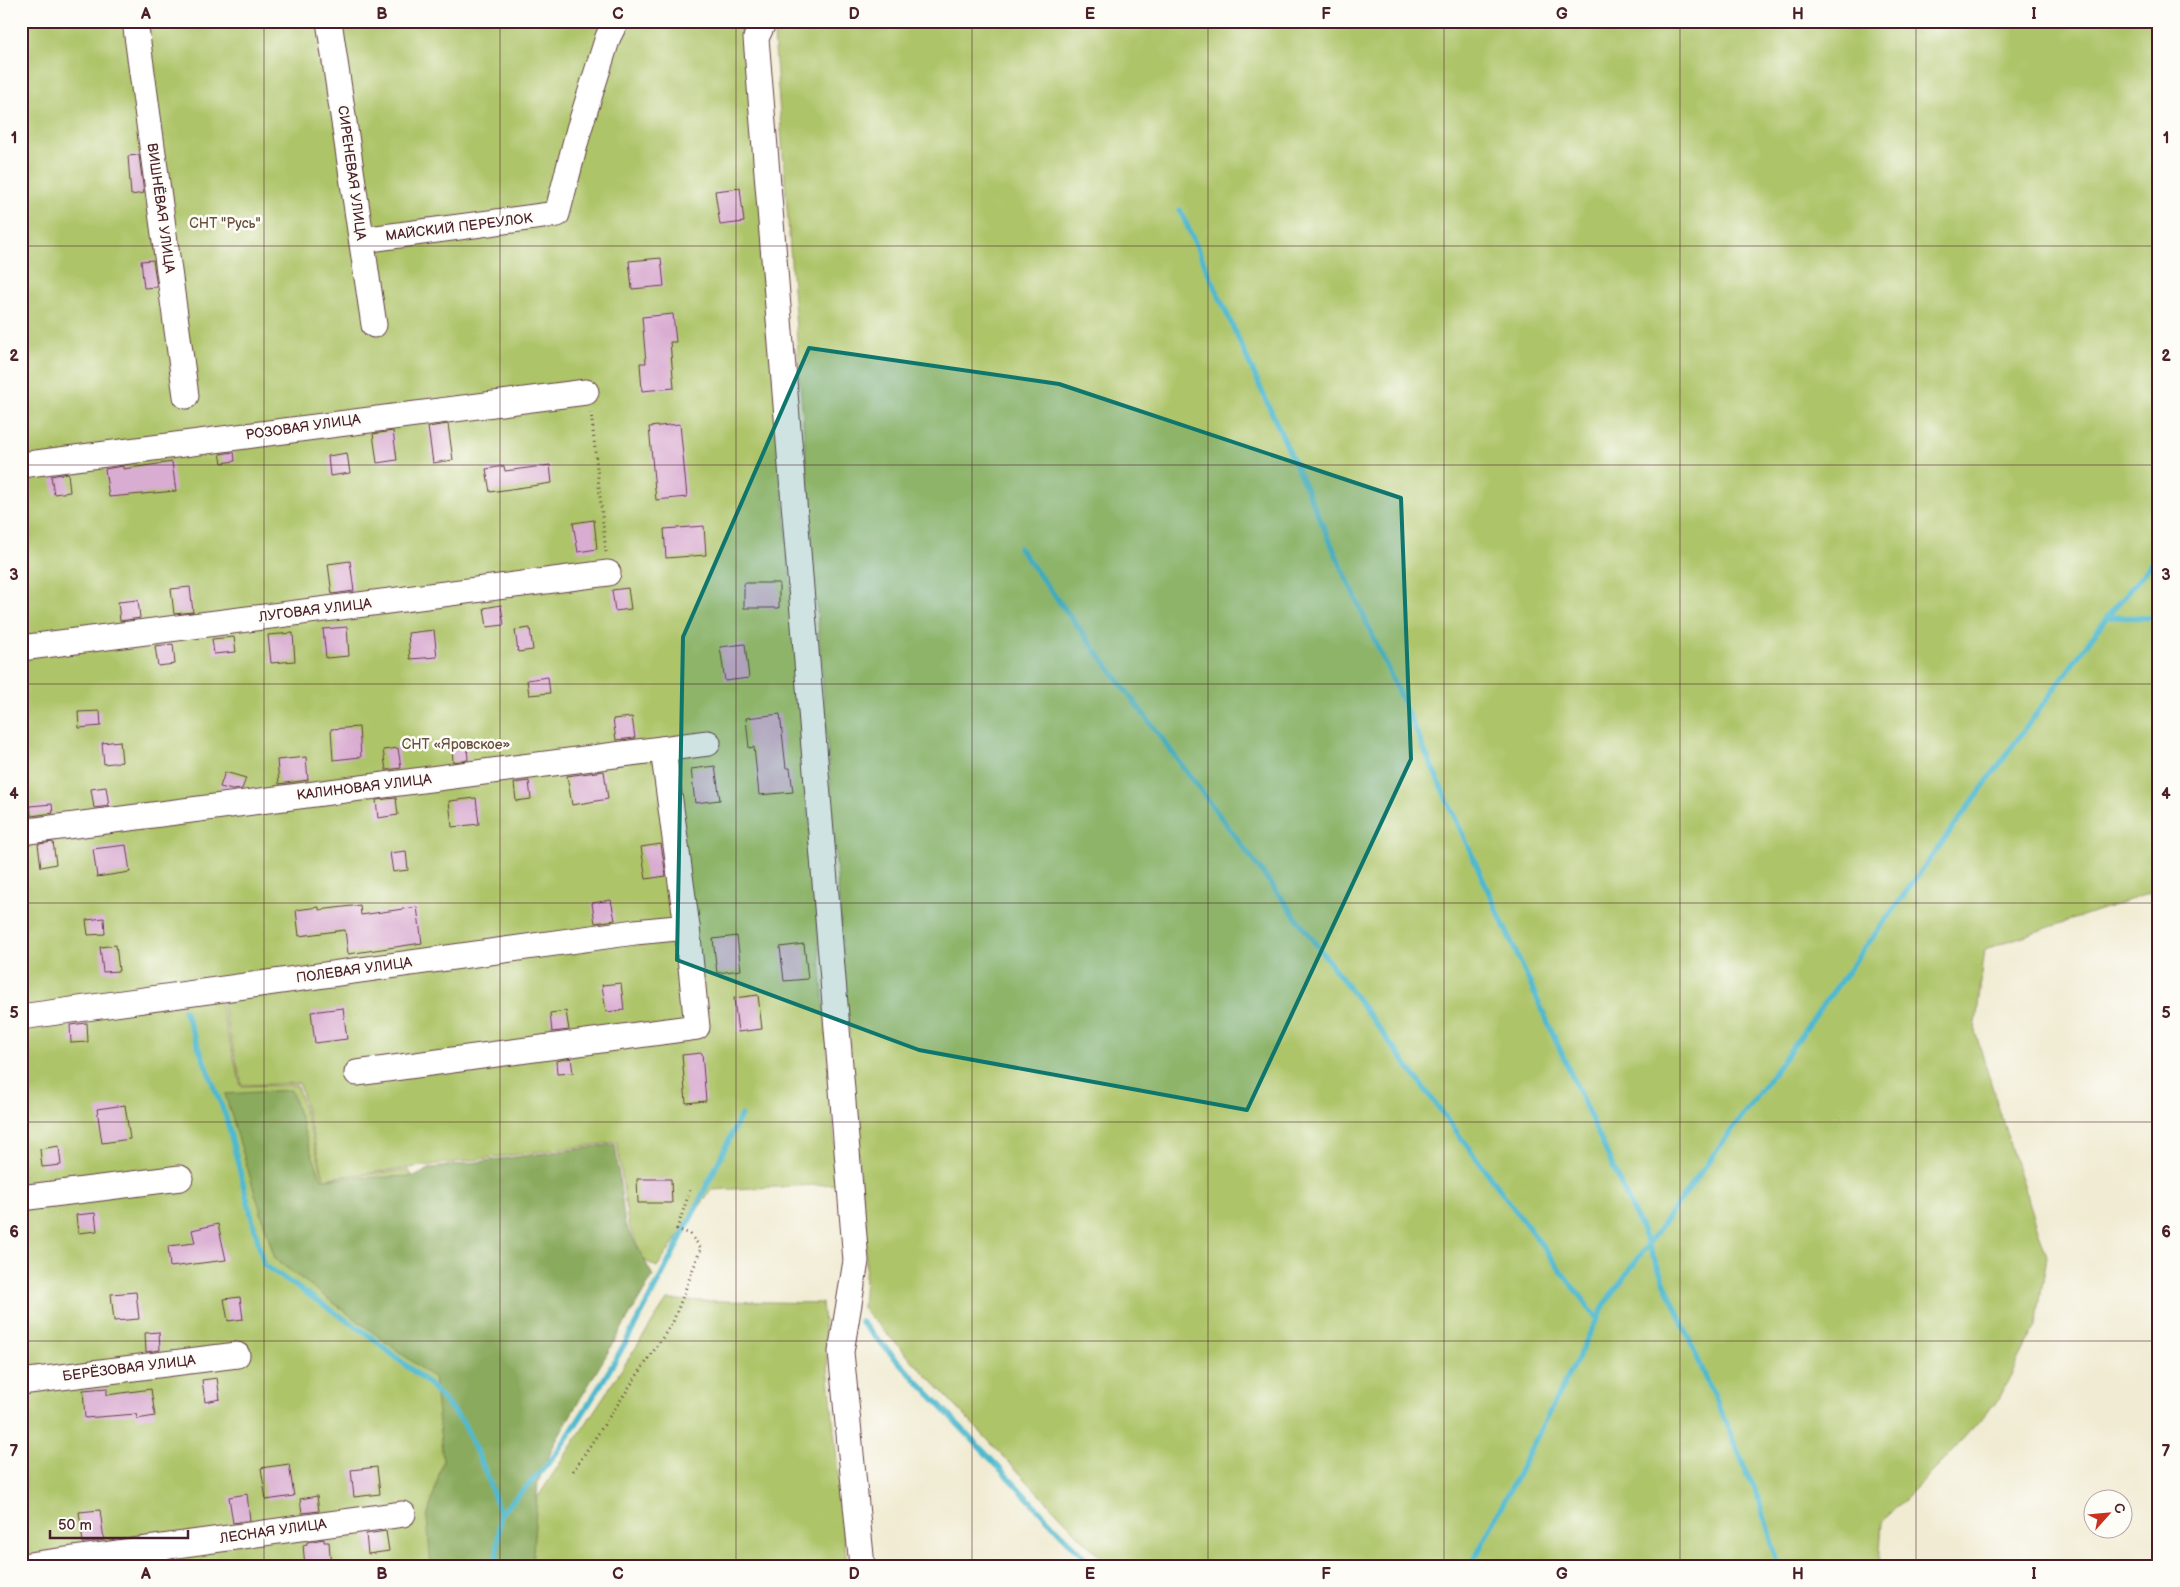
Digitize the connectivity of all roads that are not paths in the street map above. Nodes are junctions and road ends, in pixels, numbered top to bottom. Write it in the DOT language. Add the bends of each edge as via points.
graph roads {
  1 [pos="135,21"];
  2 [pos="329,21"];
  3 [pos="616,21"];
  4 [pos="764,21"];
  5 [pos="362,240"];
  6 [pos="374,325"];
  7 [pos="586,392"];
  8 [pos="186,396"];
  9 [pos="21,465"];
  10 [pos="608,573"];
  11 [pos="21,648"];
  12 [pos="708,743"];
  13 [pos="663,749"];
  14 [pos="21,832"];
  15 [pos="687,927"];
  16 [pos="21,1017"];
  17 [pos="358,1074"];
  18 [pos="180,1178"];
  19 [pos="21,1198"];
  20 [pos="237,1354"];
  21 [pos="21,1382"];
  22 [pos="403,1514"];
  23 [pos="24,1566"];
  24 [pos="862,1566"];
  1 -- 8 [label="street, ВИШНЁВАЯ УЛИЦА"];
  2 -- 5 [label="street, СИРЕНЕВАЯ УЛИЦА"];
  3 -- 5 [label="street, МАЙСКИЙ ПЕРЕУЛОК" via="608,36 579,129 557,214"];
  4 -- 24 [label="street" via="756,38 856,1261 841,1352"];
  5 -- 6 [label="street, СИРЕНЕВАЯ УЛИЦА"];
  7 -- 9 [label="street, РОЗОВАЯ УЛИЦА"];
  10 -- 11 [label="street, ЛУГОВАЯ УЛИЦА"];
  12 -- 13 [label="street, КАЛИНОВАЯ УЛИЦА"];
  13 -- 14 [label="street, КАЛИНОВАЯ УЛИЦА"];
  13 -- 15 [label="street"];
  15 -- 16 [label="street, ПОЛЕВАЯ УЛИЦА"];
  15 -- 17 [label="street" via="697,1026"];
  18 -- 19 [label="street"];
  20 -- 21 [label="street, БЕРЁЗОВАЯ УЛИЦА"];
  22 -- 23 [label="street, ЛЕСНАЯ УЛИЦА"];
}
